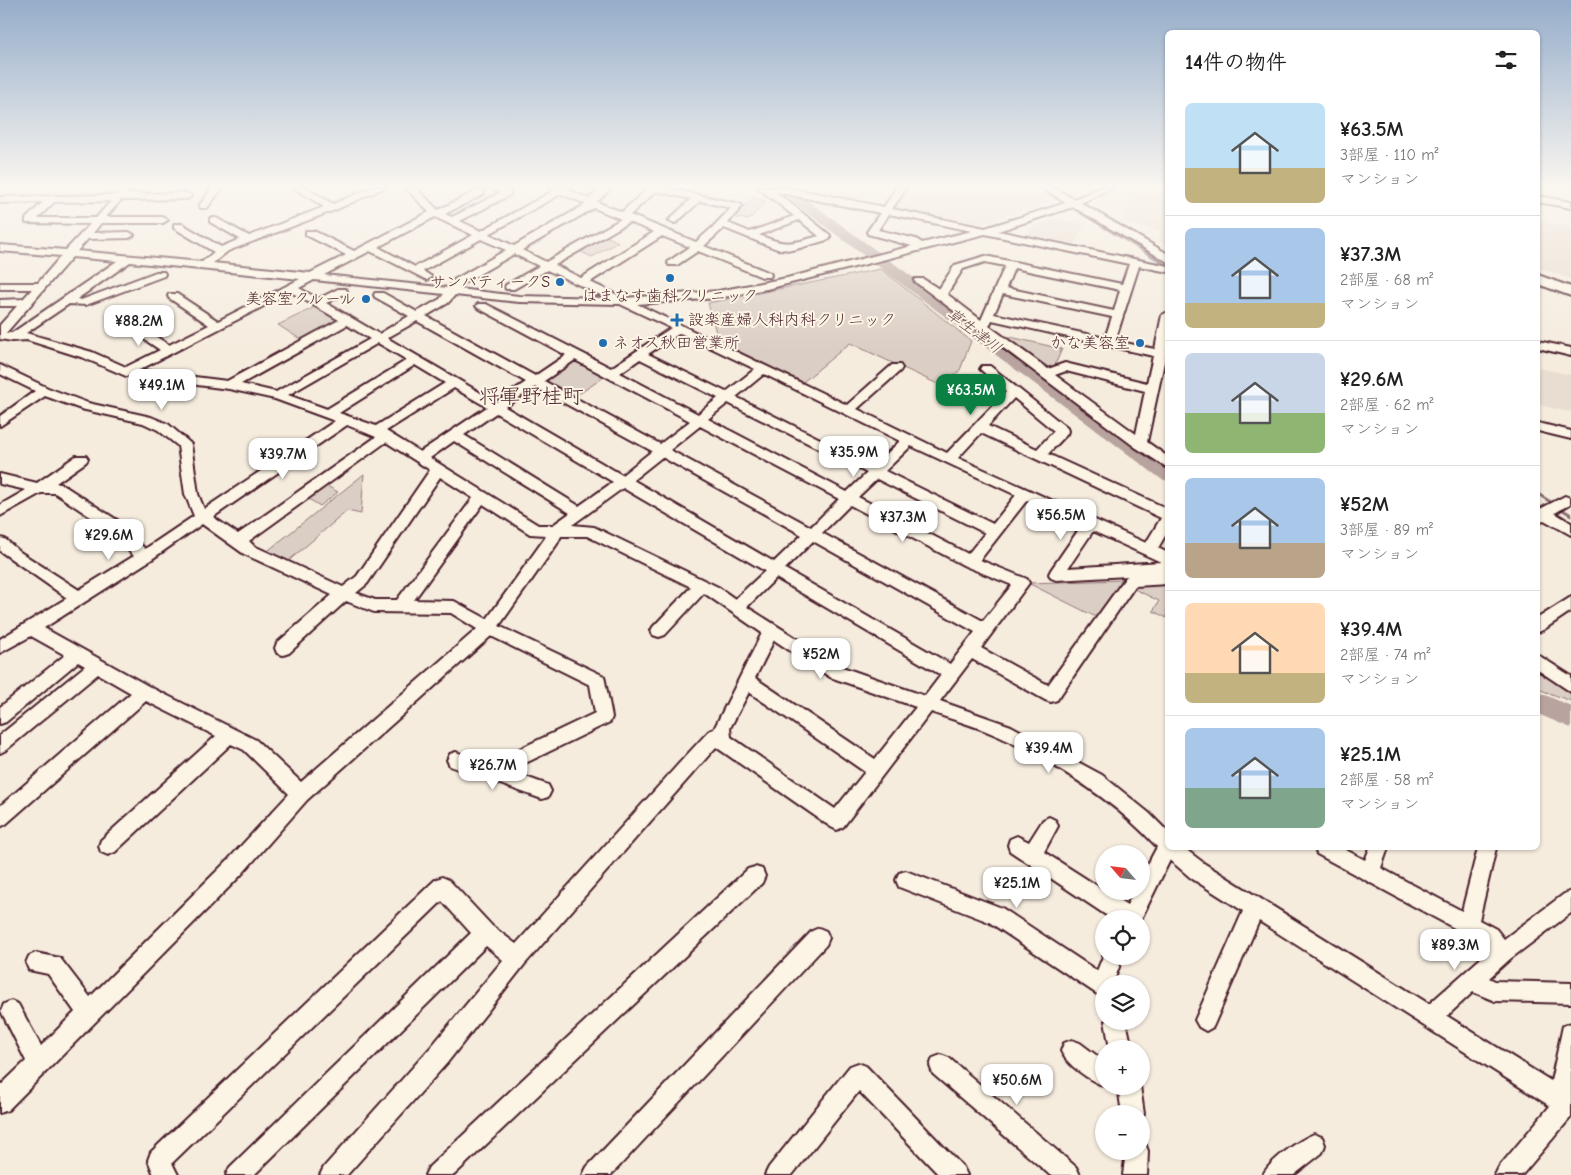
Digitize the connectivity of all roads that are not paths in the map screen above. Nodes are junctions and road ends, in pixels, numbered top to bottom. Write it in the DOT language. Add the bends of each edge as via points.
graph roads {
  1 [pos="79,242"];
  2 [pos="205,242"];
  3 [pos="244,242"];
  4 [pos="327,242"];
  5 [pos="380,242"];
  6 [pos="468,242"];
  7 [pos="496,242"];
  8 [pos="529,242"];
  9 [pos="586,242"];
  10 [pos="645,242"];
  11 [pos="686,242"];
  12 [pos="705,242"];
  13 [pos="771,242"];
  14 [pos="809,242"];
  15 [pos="913,242"];
  16 [pos="941,242"];
  17 [pos="1033,242"];
  18 [pos="1126,242"];
  19 [pos="370,247"];
  20 [pos="699,247"];
  21 [pos="921,247"];
  22 [pos="0,248"];
  23 [pos="514,250"];
  24 [pos="221,251"];
  25 [pos="68,254"];
  26 [pos="355,256"];
  27 [pos="127,259"];
  28 [pos="673,263"];
  29 [pos="1011,264"];
  30 [pos="1134,264"];
  31 [pos="204,265"];
  32 [pos="547,266"];
  33 [pos="1165,268"];
  34 [pos="415,271"];
  35 [pos="160,274"];
  36 [pos="1540,274"];
  37 [pos="766,275"];
  38 [pos="314,277"];
  39 [pos="427,277"];
  40 [pos="1540,280"];
  41 [pos="919,281"];
  42 [pos="582,282"];
  43 [pos="0,286"];
  44 [pos="41,286"];
  45 [pos="1571,286"];
  46 [pos="510,287"];
  47 [pos="292,288"];
  48 [pos="1126,288"];
  49 [pos="1000,290"];
  50 [pos="342,291"];
  51 [pos="453,292"];
  52 [pos="1571,292"];
  53 [pos="379,295"];
  54 [pos="941,295"];
  55 [pos="174,296"];
  56 [pos="67,300"];
  57 [pos="26,302"];
  58 [pos="624,302"];
  59 [pos="0,303"];
  60 [pos="318,303"];
  61 [pos="482,306"];
  62 [pos="1118,314"];
  63 [pos="417,316"];
  64 [pos="123,320"];
  65 [pos="347,320"];
  66 [pos="985,322"];
  67 [pos="218,326"];
  68 [pos="679,328"];
  69 [pos="0,332"];
  70 [pos="0,336"];
  71 [pos="14,336"];
  72 [pos="379,338"];
  73 [pos="1165,339"];
  74 [pos="1109,343"];
  75 [pos="0,345"];
  76 [pos="1540,345"];
  77 [pos="169,351"];
  78 [pos="1571,352"];
  79 [pos="576,354"];
  80 [pos="639,354"];
  81 [pos="1159,354"];
  82 [pos="414,361"];
  83 [pos="896,368"];
  84 [pos="0,369"];
  85 [pos="986,369"];
  86 [pos="763,370"];
  87 [pos="1162,370"];
  88 [pos="126,372"];
  89 [pos="612,373"];
  90 [pos="1046,374"];
  91 [pos="535,381"];
  92 [pos="454,382"];
  93 [pos="229,385"];
  94 [pos="1152,388"];
  95 [pos="44,391"];
  96 [pos="1013,392"];
  97 [pos="278,396"];
  98 [pos="728,398"];
  99 [pos="496,406"];
  100 [pos="848,410"];
  101 [pos="330,413"];
  102 [pos="347,419"];
  103 [pos="700,421"];
  104 [pos="0,422"];
  105 [pos="979,427"];
  106 [pos="1540,427"];
  107 [pos="381,433"];
  108 [pos="454,435"];
  109 [pos="1571,435"];
  110 [pos="910,439"];
  111 [pos="1140,444"];
  112 [pos="661,450"];
  113 [pos="1039,455"];
  114 [pos="420,458"];
  115 [pos="81,459"];
  116 [pos="949,459"];
  117 [pos="1165,462"];
  118 [pos="438,469"];
  119 [pos="875,473"];
  120 [pos="0,479"];
  121 [pos="623,481"];
  122 [pos="39,488"];
  123 [pos="1025,494"];
  124 [pos="481,497"];
  125 [pos="849,499"];
  126 [pos="1558,506"];
  127 [pos="0,511"];
  128 [pos="580,513"];
  129 [pos="1165,516"];
  130 [pos="203,518"];
  131 [pos="1165,522"];
  132 [pos="1090,524"];
  133 [pos="1571,530"];
  134 [pos="555,531"];
  135 [pos="994,531"];
  136 [pos="812,534"];
  137 [pos="239,541"];
  138 [pos="0,543"];
  139 [pos="1149,550"];
  140 [pos="144,557"];
  141 [pos="1165,558"];
  142 [pos="970,562"];
  143 [pos="1165,566"];
  144 [pos="774,571"];
  145 [pos="1165,578"];
  146 [pos="701,586"];
  147 [pos="344,594"];
  148 [pos="80,598"];
  149 [pos="1571,603"];
  150 [pos="402,607"];
  151 [pos="736,608"];
  152 [pos="1540,625"];
  153 [pos="31,628"];
  154 [pos="489,628"];
  155 [pos="771,630"];
  156 [pos="986,630"];
  157 [pos="659,631"];
  158 [pos="1,645"];
  159 [pos="283,648"];
  160 [pos="971,650"];
  161 [pos="77,654"];
  162 [pos="1540,663"];
  163 [pos="97,666"];
  164 [pos="953,674"];
  165 [pos="746,681"];
  166 [pos="1571,685"];
  167 [pos="144,692"];
  168 [pos="928,705"];
  169 [pos="5,713"];
  170 [pos="27,723"];
  171 [pos="229,735"];
  172 [pos="722,741"];
  173 [pos="0,745"];
  174 [pos="456,760"];
  175 [pos="877,770"];
  176 [pos="489,772"];
  177 [pos="542,791"];
  178 [pos="301,794"];
  179 [pos="0,818"];
  180 [pos="1049,826"];
  181 [pos="1165,842"];
  182 [pos="108,846"];
  183 [pos="1165,850"];
  184 [pos="1174,850"];
  185 [pos="1328,850"];
  186 [pos="1378,850"];
  187 [pos="1486,850"];
  188 [pos="1370,873"];
  189 [pos="755,876"];
  190 [pos="906,880"];
  191 [pos="1571,901"];
  192 [pos="1255,907"];
  193 [pos="1116,910"];
  194 [pos="1135,910"];
  195 [pos="1468,924"];
  196 [pos="485,933"];
  197 [pos="819,938"];
  198 [pos="1503,952"];
  199 [pos="517,958"];
  200 [pos="36,963"];
  201 [pos="1095,981"];
  202 [pos="1470,981"];
  203 [pos="1571,993"];
  204 [pos="11,1011"];
  205 [pos="89,1013"];
  206 [pos="1430,1017"];
  207 [pos="1206,1020"];
  208 [pos="1571,1034"];
  209 [pos="1072,1051"];
  210 [pos="39,1063"];
  211 [pos="941,1066"];
  212 [pos="1095,1068"];
  213 [pos="0,1102"];
  214 [pos="1566,1102"];
  215 [pos="1314,1145"];
  216 [pos="1136,1160"];
  217 [pos="166,1175"];
  218 [pos="238,1175"];
  219 [pos="332,1175"];
  220 [pos="437,1175"];
  221 [pos="595,1175"];
  222 [pos="777,1175"];
  223 [pos="955,1175"];
  224 [pos="1068,1175"];
  225 [pos="1135,1175"];
  226 [pos="1275,1175"];
  227 [pos="1507,1175"];
  1 -- 25 [label="street"];
  2 -- 24 [label="street"];
  3 -- 24 [label="street"];
  4 -- 26 [label="street"];
  5 -- 19 [label="street"];
  6 -- 34 [label="street"];
  7 -- 23 [label="street"];
  8 -- 23 [label="street"];
  9 -- 32 [label="street"];
  10 -- 42 [label="street"];
  11 -- 20 [label="street"];
  12 -- 20 [label="street"];
  13 -- 14 [label="street" via="786,247"];
  15 -- 21 [label="street"];
  16 -- 21 [label="street"];
  17 -- 30 [label="street"];
  18 -- 33 [label="street"];
  19 -- 26 [label="street"];
  19 -- 34 [label="street"];
  20 -- 28 [label="street"];
  20 -- 37 [label="street"];
  21 -- 58 [label="street" via="745,290"];
  22 -- 25 [label="street"];
  23 -- 32 [label="street"];
  23 -- 51 [label="street" via="458,282"];
  24 -- 31 [label="street"];
  25 -- 27 [label="street"];
  25 -- 44 [label="street"];
  26 -- 38 [label="street"];
  27 -- 31 [label="street"];
  27 -- 56 [label="street"];
  29 -- 48 [label="street"];
  29 -- 49 [label="street"];
  29 -- 54 [label="street" via="985,260 960,267"];
  30 -- 33 [label="street"];
  30 -- 48 [label="street"];
  31 -- 38 [label="street"];
  32 -- 42 [label="street"];
  32 -- 46 [label="street"];
  34 -- 39 [label="street"];
  35 -- 56 [label="street" via="82,303"];
  36 -- 45 [label="main road"];
  38 -- 47 [label="street"];
  38 -- 51 [label="street"];
  40 -- 52 [label="main road"];
  41 -- 54 [label="street"];
  42 -- 58 [label="street"];
  43 -- 44 [label="street"];
  44 -- 57 [label="street"];
  47 -- 60 [label="street"];
  47 -- 67 [label="street"];
  48 -- 62 [label="street"];
  49 -- 62 [label="street"];
  49 -- 66 [label="street"];
  50 -- 60 [label="street"];
  51 -- 58 [label="street" via="566,302"];
  51 -- 63 [label="street"];
  53 -- 63 [label="street"];
  54 -- 66 [label="street"];
  55 -- 67 [label="street"];
  56 -- 71 [label="street"];
  57 -- 59 [label="street"];
  57 -- 69 [label="street"];
  58 -- 68 [label="street"];
  60 -- 65 [label="street"];
  61 -- 79 [label="street"];
  62 -- 74 [label="street"];
  63 -- 72 [label="street"];
  63 -- 91 [label="street"];
  64 -- 77 [label="street"];
  65 -- 72 [label="street"];
  65 -- 93 [label="street"];
  66 -- 74 [label="street"];
  66 -- 90 [label="street"];
  67 -- 77 [label="street"];
  68 -- 80 [label="street"];
  68 -- 86 [label="street"];
  70 -- 71 [label="street"];
  71 -- 75 [label="street"];
  71 -- 88 [label="street" via="28,336 88,355"];
  72 -- 82 [label="street"];
  72 -- 97 [label="street"];
  73 -- 81 [label="street"];
  74 -- 81 [label="street"];
  76 -- 78 [label="street"];
  77 -- 88 [label="street"];
  79 -- 89 [label="street"];
  79 -- 91 [label="street"];
  80 -- 89 [label="street"];
  80 -- 98 [label="street"];
  81 -- 87 [label="street"];
  82 -- 92 [label="street"];
  82 -- 101 [label="street"];
  83 -- 100 [label="street"];
  84 -- 95 [label="street"];
  85 -- 96 [label="street"];
  86 -- 98 [label="street"];
  86 -- 100 [label="street"];
  87 -- 94 [label="street"];
  88 -- 93 [label="street"];
  89 -- 103 [label="street"];
  90 -- 94 [label="street" via="1064,367"];
  90 -- 111 [label="street"];
  91 -- 99 [label="street"];
  91 -- 112 [label="street"];
  92 -- 99 [label="street"];
  92 -- 107 [label="street"];
  93 -- 97 [label="street"];
  94 -- 111 [label="street"];
  95 -- 104 [label="street"];
  95 -- 130 [label="street" via="163,427 184,444 193,503"];
  96 -- 105 [label="street"];
  96 -- 113 [label="street" via="1062,431"];
  97 -- 101 [label="street"];
  98 -- 103 [label="street"];
  98 -- 119 [label="street"];
  99 -- 108 [label="street"];
  99 -- 121 [label="street"];
  100 -- 110 [label="street"];
  101 -- 102 [label="street"];
  102 -- 107 [label="street"];
  102 -- 130 [label="street"];
  103 -- 112 [label="street"];
  103 -- 125 [label="street"];
  105 -- 113 [label="street"];
  105 -- 116 [label="street"];
  106 -- 109 [label="street"];
  107 -- 114 [label="street"];
  107 -- 137 [label="street"];
  108 -- 114 [label="street"];
  108 -- 128 [label="street"];
  110 -- 116 [label="street"];
  110 -- 119 [label="street"];
  111 -- 117 [label="street"];
  112 -- 121 [label="street"];
  112 -- 136 [label="street"];
  113 -- 129 [label="street"];
  114 -- 118 [label="street"];
  115 -- 122 [label="street"];
  116 -- 123 [label="street"];
  118 -- 124 [label="street"];
  118 -- 147 [label="street" via="362,580"];
  119 -- 125 [label="street"];
  119 -- 135 [label="street"];
  120 -- 122 [label="street"];
  121 -- 128 [label="street"];
  121 -- 144 [label="street"];
  122 -- 127 [label="street"];
  122 -- 140 [label="street" via="58,488 112,524"];
  123 -- 132 [label="street"];
  123 -- 135 [label="street"];
  124 -- 134 [label="street" via="535,530"];
  124 -- 150 [label="street"];
  125 -- 136 [label="street"];
  125 -- 142 [label="street"];
  126 -- 133 [label="street"];
  128 -- 134 [label="street"];
  130 -- 137 [label="street"];
  130 -- 140 [label="street"];
  131 -- 139 [label="street"];
  132 -- 139 [label="street"];
  132 -- 143 [label="street" via="1056,574"];
  134 -- 146 [label="street" via="589,531"];
  134 -- 154 [label="street" via="552,540"];
  135 -- 142 [label="street"];
  136 -- 144 [label="street"];
  136 -- 156 [label="street"];
  137 -- 147 [label="street" via="249,550"];
  138 -- 148 [label="street"];
  139 -- 141 [label="street"];
  140 -- 148 [label="street"];
  142 -- 156 [label="street" via="1022,583"];
  144 -- 151 [label="street"];
  144 -- 164 [label="street"];
  145 -- 160 [label="street" via="1131,581 1051,695"];
  146 -- 151 [label="street"];
  146 -- 157 [label="street"];
  147 -- 150 [label="street" via="374,606"];
  147 -- 159 [label="street"];
  148 -- 153 [label="street"];
  149 -- 152 [label="street"];
  150 -- 154 [label="street" via="454,607"];
  151 -- 155 [label="street"];
  153 -- 158 [label="street"];
  153 -- 161 [label="street"];
  154 -- 176 [label="street" via="598,681 604,717"];
  154 -- 178 [label="street"];
  155 -- 165 [label="street"];
  155 -- 168 [label="street" via="836,672"];
  156 -- 160 [label="street"];
  160 -- 164 [label="street"];
  161 -- 163 [label="street"];
  161 -- 169 [label="street"];
  162 -- 166 [label="street"];
  163 -- 167 [label="street"];
  163 -- 170 [label="street"];
  164 -- 168 [label="street"];
  165 -- 172 [label="street" via="722,728"];
  165 -- 175 [label="street"];
  167 -- 171 [label="street"];
  167 -- 179 [label="street"];
  168 -- 175 [label="street"];
  168 -- 181 [label="street" via="1005,731 1096,781"];
  169 -- 170 [label="street"];
  170 -- 173 [label="street"];
  171 -- 178 [label="street" via="250,745"];
  171 -- 182 [label="street"];
  172 -- 175 [label="street" via="837,821"];
  172 -- 199 [label="street" via="715,736"];
  174 -- 176 [label="street"];
  176 -- 177 [label="street"];
  178 -- 205 [label="street" via="234,868"];
  180 -- 193 [label="street" via="1024,850"];
  183 -- 194 [label="street"];
  184 -- 192 [label="street" via="1198,871"];
  185 -- 188 [label="street"];
  186 -- 188 [label="street"];
  187 -- 195 [label="street"];
  188 -- 195 [label="street"];
  189 -- 220 [label="street"];
  190 -- 201 [label="street" via="995,915"];
  191 -- 198 [label="street"];
  192 -- 206 [label="street"];
  192 -- 207 [label="street"];
  195 -- 198 [label="street" via="1489,936"];
  196 -- 199 [label="street"];
  196 -- 217 [label="street" via="442,886 159,1160"];
  196 -- 218 [label="street"];
  197 -- 221 [label="street"];
  198 -- 202 [label="street"];
  199 -- 219 [label="street" via="439,1056"];
  200 -- 205 [label="street" via="53,965"];
  202 -- 203 [label="street" via="1495,991"];
  202 -- 206 [label="street"];
  204 -- 210 [label="street"];
  205 -- 210 [label="street"];
  206 -- 214 [label="street"];
  208 -- 214 [label="street"];
  209 -- 212 [label="street"];
  210 -- 213 [label="street"];
  211 -- 224 [label="street"];
  214 -- 227 [label="street"];
  215 -- 226 [label="street"];
  216 -- 225 [label="street"];
  222 -- 223 [label="street" via="858,1074"];
}
